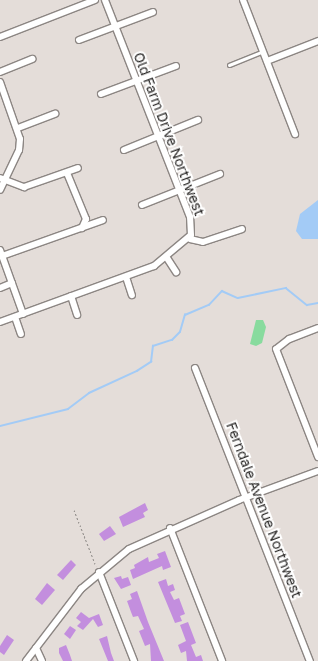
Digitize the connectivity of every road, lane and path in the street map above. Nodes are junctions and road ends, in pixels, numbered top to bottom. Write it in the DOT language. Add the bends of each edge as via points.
graph roads {
  1 [pos="95,0"];
  2 [pos="105,0"];
  3 [pos="243,0"];
  4 [pos="153,12"];
  5 [pos="115,27"];
  6 [pos="0,37"];
  7 [pos="79,40"];
  8 [pos="318,41"];
  9 [pos="262,52"];
  10 [pos="33,59"];
  11 [pos="266,61"];
  12 [pos="229,65"];
  13 [pos="176,66"];
  14 [pos="0,72"];
  15 [pos="137,81"];
  16 [pos="0,82"];
  17 [pos="101,94"];
  18 [pos="7,99"];
  19 [pos="0,102"];
  20 [pos="55,114"];
  21 [pos="198,120"];
  22 [pos="18,128"];
  23 [pos="295,134"];
  24 [pos="158,136"];
  25 [pos="124,150"];
  26 [pos="78,168"];
  27 [pos="67,173"];
  28 [pos="220,174"];
  29 [pos="2,179"];
  30 [pos="0,190"];
  31 [pos="180,190"];
  32 [pos="142,205"];
  33 [pos="103,220"];
  34 [pos="82,228"];
  35 [pos="242,229"];
  36 [pos="190,238"];
  37 [pos="1,253"];
  38 [pos="167,258"];
  39 [pos="176,272"];
  40 [pos="126,276"];
  41 [pos="12,283"];
  42 [pos="0,288"];
  43 [pos="132,295"];
  44 [pos="71,296"];
  45 [pos="23,314"];
  46 [pos="77,315"];
  47 [pos="15,317"];
  48 [pos="0,322"];
  49 [pos="318,328"];
  50 [pos="21,334"];
  51 [pos="195,368"];
  52 [pos="318,457"];
  53 [pos="318,471"];
  54 [pos="246,497"];
  55 [pos="74,510"];
  56 [pos="170,528"];
  57 [pos="99,572"];
  58 [pos="36,648"];
  59 [pos="26,661"];
  60 [pos="42,661"];
  61 [pos="134,661"];
  62 [pos="222,661"];
  63 [pos="310,661"];
  1 -- 6 [label="street"];
  2 -- 5 [label="street, Old Farm Drive Northwest"];
  3 -- 9 [label="street"];
  4 -- 5 [label="street"];
  5 -- 7 [label="street"];
  5 -- 15 [label="street, Old Farm Drive Northwest"];
  8 -- 11 [label="street"];
  9 -- 11 [label="street"];
  9 -- 12 [label="lane"];
  10 -- 14 [label="street"];
  11 -- 23 [label="street"];
  13 -- 15 [label="street"];
  15 -- 17 [label="street"];
  15 -- 24 [label="street, Old Farm Drive Northwest"];
  16 -- 18 [label="street"];
  18 -- 19 [label="street"];
  18 -- 22 [label="street"];
  20 -- 22 [label="street"];
  21 -- 24 [label="street"];
  22 -- 29 [label="street" via="18,150"];
  24 -- 25 [label="street"];
  24 -- 31 [label="street, Old Farm Drive Northwest"];
  26 -- 27 [label="street"];
  27 -- 29 [label="street" via="24,188"];
  27 -- 34 [label="street" via="86,218"];
  28 -- 31 [label="street"];
  29 -- 30 [label="street"];
  31 -- 32 [label="street"];
  31 -- 36 [label="street, Old Farm Drive Northwest" via="191,221"];
  33 -- 34 [label="street"];
  34 -- 37 [label="street"];
  35 -- 36 [label="street" via="203,242"];
  36 -- 38 [label="street, Old Farm Drive Northwest"];
  37 -- 41 [label="street"];
  38 -- 39 [label="street"];
  38 -- 40 [label="street, Old Farm Drive Northwest"];
  40 -- 43 [label="street"];
  40 -- 44 [label="street, Old Farm Drive Northwest"];
  41 -- 42 [label="street"];
  41 -- 45 [label="street"];
  44 -- 45 [label="street, Old Farm Drive Northwest"];
  44 -- 46 [label="street"];
  45 -- 47 [label="street, Old Farm Drive Northwest"];
  47 -- 48 [label="street, Old Farm Drive Northwest"];
  47 -- 50 [label="street"];
  49 -- 52 [label="street" via="289,339 276,349"];
  51 -- 54 [label="street, Ferndale Avenue Northwest"];
  53 -- 54 [label="street"];
  54 -- 56 [label="street"];
  54 -- 63 [label="street, Ferndale Avenue Northwest"];
  55 -- 57 [label="path"];
  56 -- 57 [label="street" via="129,549"];
  56 -- 62 [label="street"];
  57 -- 58 [label="street" via="67,604"];
  57 -- 61 [label="street"];
  58 -- 59 [label="street"];
  58 -- 60 [label="street"];
}
